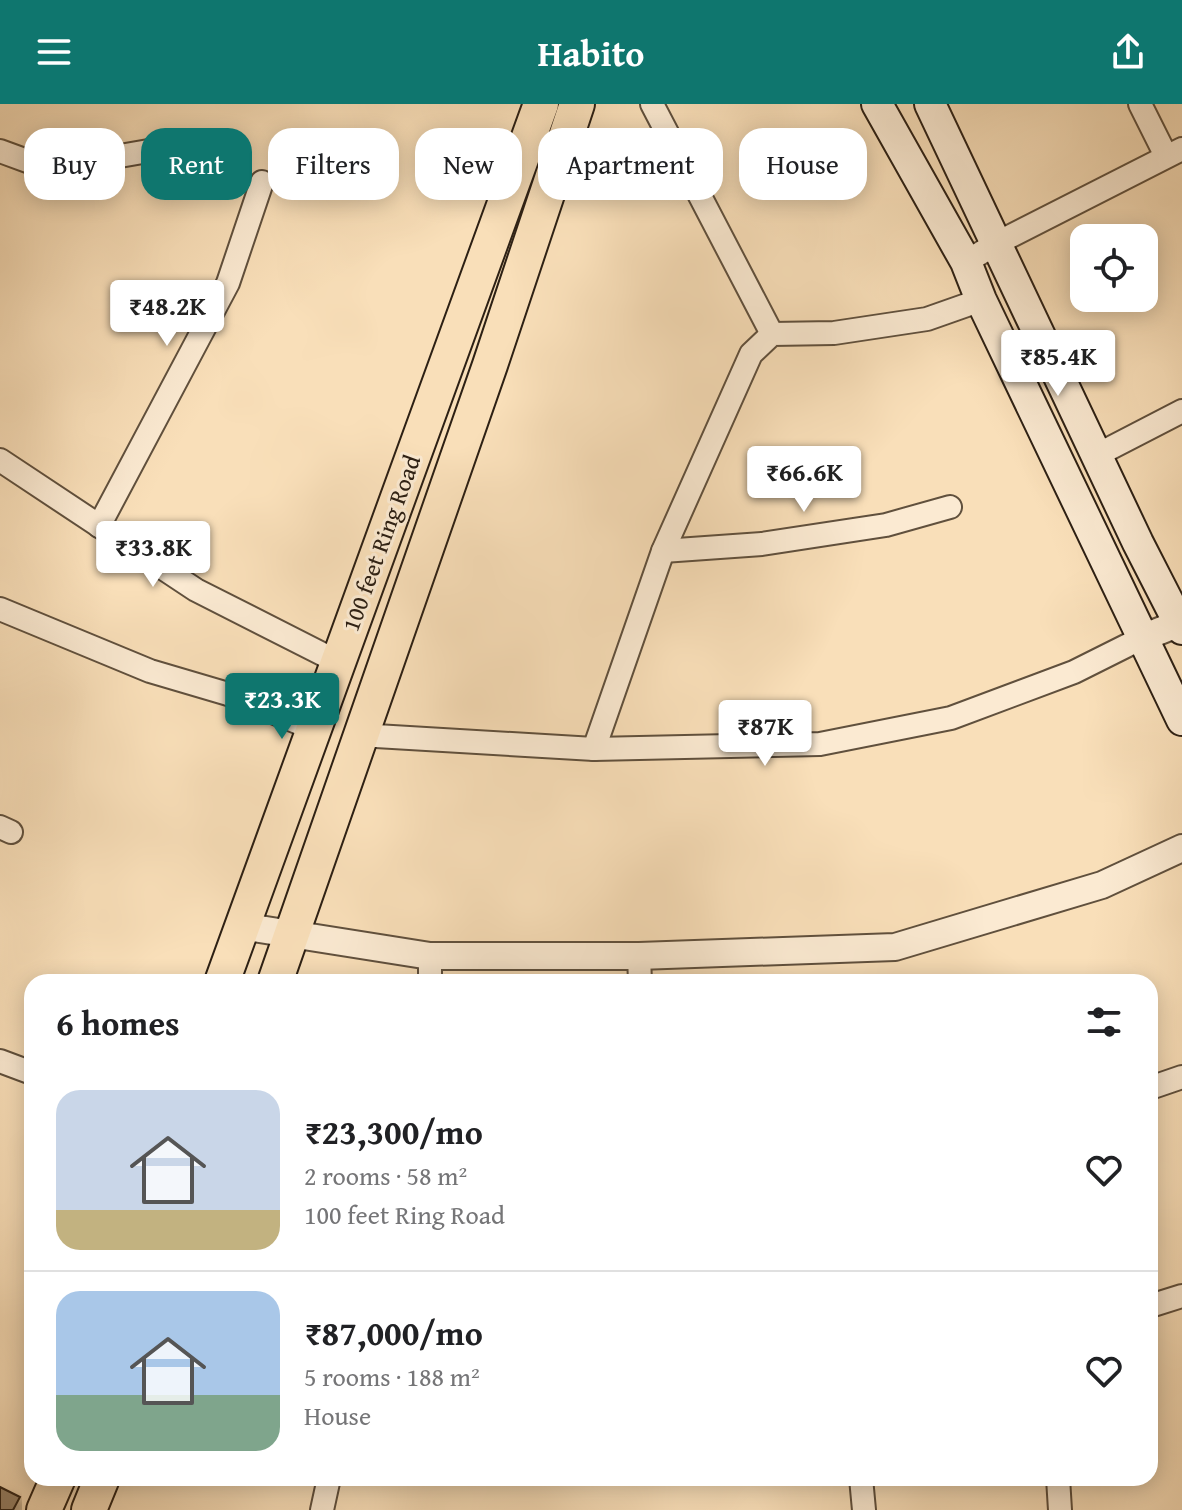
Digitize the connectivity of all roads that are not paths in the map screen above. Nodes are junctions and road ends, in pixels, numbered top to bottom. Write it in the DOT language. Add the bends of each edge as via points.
graph roads {
  1 [pos="541,104"];
  2 [pos="577,104"];
  3 [pos="652,104"];
  4 [pos="877,104"];
  5 [pos="930,104"];
  6 [pos="1140,104"];
  7 [pos="0,151"];
  8 [pos="141,152"];
  9 [pos="1174,153"];
  10 [pos="262,182"];
  11 [pos="997,243"];
  12 [pos="966,262"];
  13 [pos="981,300"];
  14 [pos="772,334"];
  15 [pos="1182,411"];
  16 [pos="1097,455"];
  17 [pos="0,460"];
  18 [pos="950,507"];
  19 [pos="99,526"];
  20 [pos="663,551"];
  21 [pos="0,609"];
  22 [pos="1181,625"];
  23 [pos="1142,638"];
  24 [pos="338,662"];
  25 [pos="1182,720"];
  26 [pos="314,729"];
  27 [pos="359,735"];
  28 [pos="594,749"];
  29 [pos="1182,848"];
  30 [pos="241,926"];
  31 [pos="291,935"];
  32 [pos="430,969"];
  33 [pos="639,969"];
  34 [pos="225,974"];
  35 [pos="278,974"];
  36 [pos="0,1061"];
  37 [pos="24,1070"];
  38 [pos="1182,1077"];
  39 [pos="1158,1085"];
  40 [pos="1182,1296"];
  41 [pos="1158,1304"];
  42 [pos="54,1486"];
  43 [pos="99,1486"];
  44 [pos="327,1486"];
  45 [pos="862,1486"];
  46 [pos="1058,1486"];
  47 [pos="44,1510"];
  48 [pos="89,1510"];
  49 [pos="322,1510"];
  50 [pos="864,1510"];
  51 [pos="1060,1510"];
  1 -- 24 [label="main road, 100 feet Ring Road"];
  2 -- 27 [label="main road, 100 feet Ring Road"];
  3 -- 14 [label="street"];
  4 -- 12 [label="main road"];
  5 -- 11 [label="main road"];
  6 -- 9 [label="street"];
  7 -- 8 [label="street" via="30,162 68,165"];
  9 -- 11 [label="street"];
  10 -- 19 [label="street" via="228,283"];
  11 -- 12 [label="street"];
  11 -- 16 [label="main road"];
  12 -- 13 [label="main road"];
  13 -- 14 [label="street" via="927,319 834,333"];
  13 -- 23 [label="main road"];
  14 -- 20 [label="street" via="751,354"];
  15 -- 16 [label="street"];
  16 -- 22 [label="main road"];
  17 -- 19 [label="street"];
  18 -- 20 [label="street" via="824,535"];
  19 -- 24 [label="street" via="196,590"];
  20 -- 28 [label="street"];
  21 -- 26 [label="street" via="150,671 228,694"];
  22 -- 23 [label="street"];
  23 -- 25 [label="main road"];
  23 -- 28 [label="street" via="1074,672 951,718 849,739"];
  24 -- 26 [label="main road, 100 feet Ring Road"];
  26 -- 30 [label="main road, 100 feet Ring Road"];
  27 -- 28 [label="street"];
  27 -- 31 [label="main road, 100 feet Ring Road"];
  29 -- 33 [label="street" via="1102,885 895,947"];
  30 -- 31 [label="street"];
  30 -- 34 [label="main road, 100 feet Ring Road"];
  31 -- 32 [label="street"];
  31 -- 35 [label="main road, 100 feet Ring Road"];
  32 -- 33 [label="street"];
  36 -- 37 [label="street"];
  38 -- 39 [label="street"];
  40 -- 41 [label="street"];
  42 -- 47 [label="main road"];
  43 -- 48 [label="main road"];
  44 -- 49 [label="street"];
  45 -- 50 [label="street"];
  46 -- 51 [label="street"];
}
